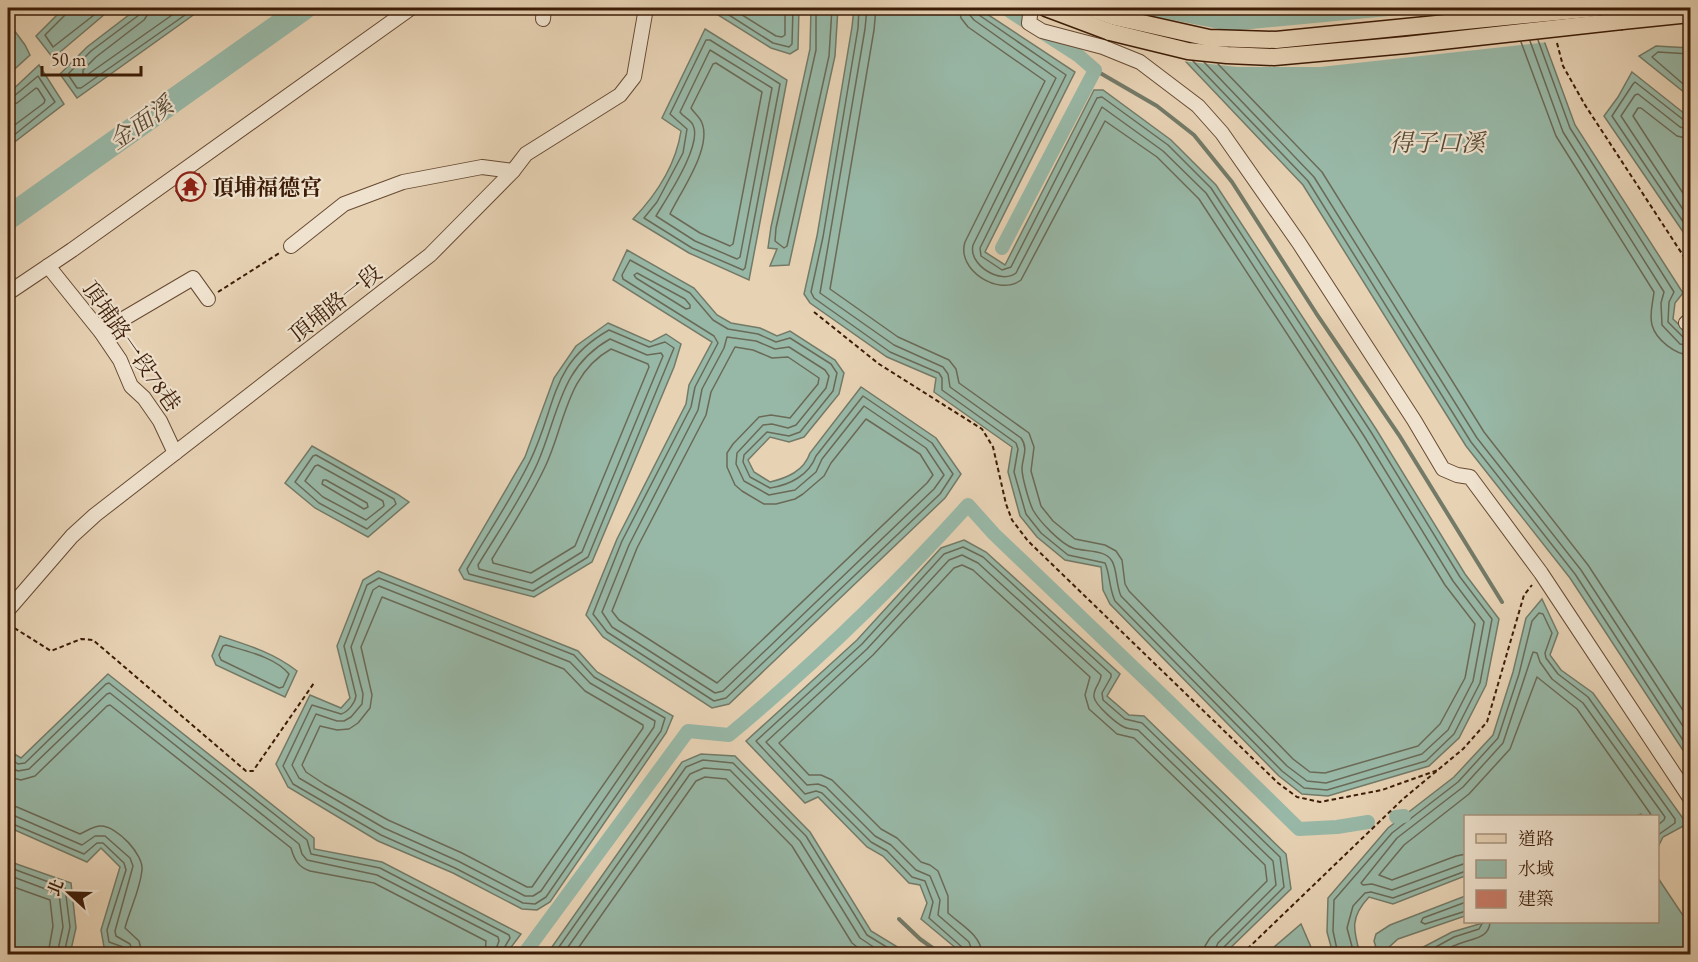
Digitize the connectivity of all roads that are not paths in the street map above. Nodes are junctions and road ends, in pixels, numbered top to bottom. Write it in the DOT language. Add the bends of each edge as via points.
graph roads {
  1 [pos="411,8"];
  2 [pos="646,8"];
  3 [pos="1031,8"];
  4 [pos="1046,8"];
  5 [pos="1090,8"];
  6 [pos="1597,8"];
  7 [pos="1690,14"];
  8 [pos="1112,24"];
  9 [pos="513,171"];
  10 [pos="291,246"];
  11 [pos="48,266"];
  12 [pos="8,293"];
  13 [pos="208,299"];
  14 [pos="101,332"];
  15 [pos="175,453"];
  16 [pos="8,610"];
  17 [pos="1690,798"];
  1 -- 11 [label="street"];
  2 -- 9 [label="street, 頂埔路一段" via="634,77 620,95 526,154"];
  3 -- 17 [label="street" via="1029,23 1042,31 1103,47 1140,62 1198,106 1222,133 1299,243 1443,469 1470,477 1541,573"];
  4 -- 8 [label="main road"];
  5 -- 8 [label="main road"];
  6 -- 8 [label="main road, bridge" via="1276,40 1209,38"];
  7 -- 8 [label="main road, bridge" via="1274,57 1188,51"];
  9 -- 10 [label="street" via="482,167 403,182 344,204"];
  9 -- 15 [label="street, 頂埔路一段" via="430,255"];
  11 -- 12 [label="street"];
  11 -- 14 [label="street, 頂埔路一段78巷"];
  13 -- 14 [label="street" via="193,278"];
  14 -- 15 [label="street, 頂埔路一段78巷" via="120,360 131,386 160,421"];
  15 -- 16 [label="street, 頂埔路一段" via="72,536"];
}
